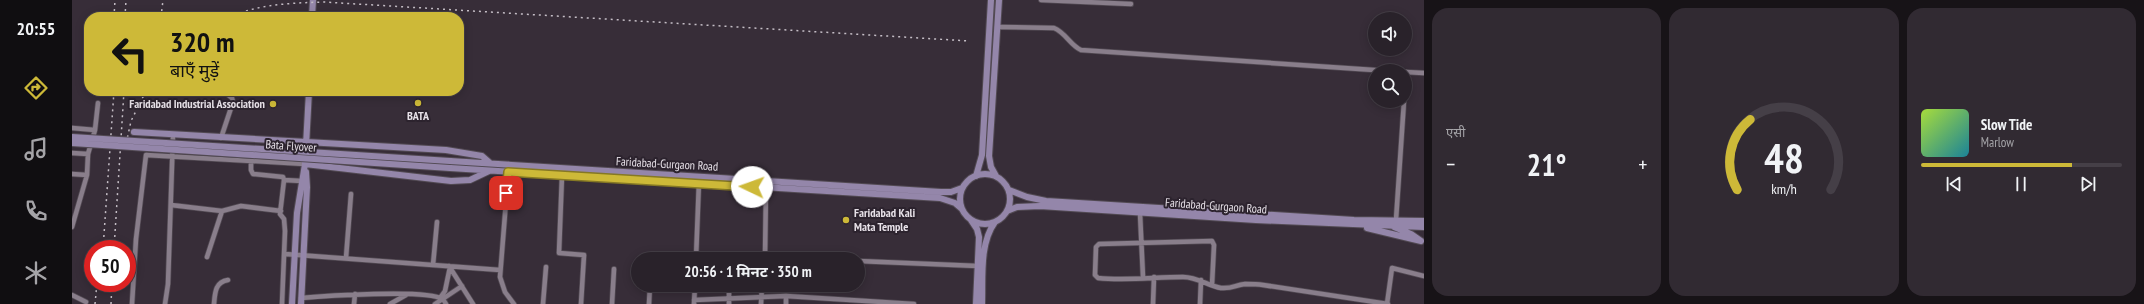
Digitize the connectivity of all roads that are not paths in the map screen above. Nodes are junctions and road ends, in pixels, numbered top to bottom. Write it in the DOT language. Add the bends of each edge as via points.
graph roads {
  1 [pos="313,0"];
  2 [pos="991,0"];
  3 [pos="999,0"];
  4 [pos="1041,0"];
  5 [pos="1131,4"];
  6 [pos="312,12"];
  7 [pos="997,27"];
  8 [pos="1368,70"];
  9 [pos="1412,72"];
  10 [pos="1424,73"];
  11 [pos="229,96"];
  12 [pos="309,96"];
  13 [pos="98,103"];
  14 [pos="1404,108"];
  15 [pos="72,128"];
  16 [pos="95,130"];
  17 [pos="134,132"];
  18 [pos="173,135"];
  19 [pos="72,137"];
  20 [pos="221,138"];
  21 [pos="72,143"];
  22 [pos="306,143"];
  23 [pos="72,153"];
  24 [pos="88,154"];
  25 [pos="172,156"];
  26 [pos="251,161"];
  27 [pos="490,163"];
  28 [pos="305,164"];
  29 [pos="509,164"];
  30 [pos="490,171"];
  31 [pos="508,172"];
  32 [pos="72,174"];
  33 [pos="87,175"];
  34 [pos="562,176"];
  35 [pos="976,176"];
  36 [pos="996,176"];
  37 [pos="284,180"];
  38 [pos="302,181"];
  39 [pos="699,181"];
  40 [pos="766,187"];
  41 [pos="962,188"];
  42 [pos="1009,190"];
  43 [pos="351,194"];
  44 [pos="171,204"];
  45 [pos="962,209"];
  46 [pos="222,211"];
  47 [pos="280,211"];
  48 [pos="1007,211"];
  49 [pos="1140,213"];
  50 [pos="969,217"];
  51 [pos="1377,219"];
  52 [pos="1396,220"];
  53 [pos="1424,221"];
  54 [pos="437,222"];
  55 [pos="995,222"];
  56 [pos="1356,225"];
  57 [pos="1390,226"];
  58 [pos="1424,227"];
  59 [pos="72,228"];
  60 [pos="1142,242"];
  61 [pos="1423,242"];
  62 [pos="696,252"];
  63 [pos="765,252"];
  64 [pos="285,254"];
  65 [pos="296,254"];
  66 [pos="304,255"];
  67 [pos="208,257"];
  68 [pos="346,258"];
  69 [pos="865,261"];
  70 [pos="433,265"];
  71 [pos="978,266"];
  72 [pos="449,267"];
  73 [pos="546,267"];
  74 [pos="614,269"];
  75 [pos="500,270"];
  76 [pos="1424,276"];
  77 [pos="1143,277"];
  78 [pos="1154,277"];
  79 [pos="228,280"];
  80 [pos="1201,280"];
  81 [pos="1212,285"];
  82 [pos="462,286"];
  83 [pos="650,292"];
  84 [pos="695,292"];
  85 [pos="729,292"];
  86 [pos="761,292"];
  87 [pos="355,294"];
  88 [pos="407,294"];
  89 [pos="72,295"];
  90 [pos="786,296"];
  91 [pos="761,297"];
  92 [pos="729,298"];
  93 [pos="441,299"];
  94 [pos="301,301"];
  95 [pos="86,302"];
  96 [pos="694,302"];
  97 [pos="132,304"];
  98 [pos="165,304"];
  99 [pos="214,304"];
  100 [pos="282,304"];
  101 [pos="292,304"];
  102 [pos="354,304"];
  103 [pos="390,304"];
  104 [pos="435,304"];
  105 [pos="446,304"];
  106 [pos="474,304"];
  107 [pos="514,304"];
  108 [pos="543,304"];
  109 [pos="581,304"];
  110 [pos="612,304"];
  111 [pos="649,304"];
  112 [pos="729,304"];
  113 [pos="761,304"];
  114 [pos="786,304"];
  115 [pos="914,304"];
  116 [pos="976,304"];
  117 [pos="982,304"];
  118 [pos="1153,304"];
  119 [pos="1200,304"];
  120 [pos="1387,304"];
  1 -- 6 [label="main road"];
  2 -- 35 [label="main road" via="982,155"];
  3 -- 7 [label="main road"];
  4 -- 5 [label="street"];
  7 -- 8 [label="street" via="1054,28 1061,31 1075,48 1085,51"];
  7 -- 36 [label="main road" via="989,156 990,166"];
  9 -- 10 [label="street"];
  11 -- 20 [label="street" via="233,102"];
  12 -- 22 [label="main road"];
  13 -- 16 [label="street"];
  14 -- 52 [label="street"];
  15 -- 16 [label="street"];
  16 -- 24 [label="street"];
  17 -- 18 [label="main road"];
  18 -- 20 [label="main road"];
  18 -- 25 [label="street"];
  19 -- 27 [label="main road, Bata Flyover, bridge"];
  20 -- 22 [label="main road"];
  21 -- 30 [label="main road, Bata Flyover, bridge"];
  22 -- 27 [label="main road" via="464,152 482,156"];
  22 -- 28 [label="main road"];
  23 -- 24 [label="street"];
  24 -- 33 [label="street"];
  25 -- 26 [label="street"];
  25 -- 44 [label="street"];
  25 -- 97 [label="street" via="146,155 136,239"];
  26 -- 28 [label="street"];
  26 -- 37 [label="street" via="253,174 283,177"];
  27 -- 29 [label="main road, Faridabad-Gurgaon Road"];
  28 -- 30 [label="main road" via="451,181 470,180"];
  28 -- 38 [label="main road"];
  28 -- 66 [label="main road" via="307,187"];
  29 -- 31 [label="street"];
  29 -- 39 [label="main road, Faridabad-Gurgaon Road"];
  30 -- 31 [label="main road, Bata Flyover"];
  31 -- 34 [label="main road, Faridabad-Gurgaon Road"];
  31 -- 75 [label="street"];
  32 -- 33 [label="street"];
  33 -- 59 [label="street"];
  34 -- 39 [label="main road, Faridabad-Gurgaon Road"];
  34 -- 109 [label="street" via="559,253 584,255"];
  35 -- 36 [label="main road"];
  35 -- 41 [label="main road"];
  36 -- 42 [label="main road"];
  37 -- 38 [label="street"];
  37 -- 47 [label="street"];
  38 -- 65 [label="main road" via="297,213"];
  39 -- 40 [label="main road, Faridabad-Gurgaon Road"];
  39 -- 41 [label="main road, Faridabad-Gurgaon Road" via="940,192"];
  39 -- 62 [label="street"];
  40 -- 45 [label="main road, Faridabad-Gurgaon Road" via="940,198 955,202"];
  40 -- 63 [label="street"];
  41 -- 45 [label="main road"];
  42 -- 48 [label="main road" via="1011,199"];
  42 -- 51 [label="main road, Faridabad-Gurgaon Road" via="1046,201 1351,220"];
  43 -- 68 [label="street"];
  44 -- 46 [label="street"];
  44 -- 98 [label="street"];
  45 -- 50 [label="main road"];
  46 -- 47 [label="street" via="241,206"];
  46 -- 67 [label="street"];
  47 -- 64 [label="street" via="284,219"];
  48 -- 49 [label="main road, Faridabad-Gurgaon Road" via="1040,206"];
  48 -- 55 [label="main road"];
  49 -- 56 [label="main road, Faridabad-Gurgaon Road"];
  49 -- 60 [label="street"];
  50 -- 55 [label="main road" via="985,224"];
  50 -- 71 [label="main road" via="979,235"];
  51 -- 52 [label="main road, Faridabad-Gurgaon Road"];
  51 -- 57 [label="main road"];
  52 -- 53 [label="main road, Faridabad-Gurgaon Road"];
  54 -- 70 [label="street"];
  55 -- 117 [label="main road" via="987,235 985,246"];
  56 -- 57 [label="main road, Faridabad-Gurgaon Road"];
  56 -- 61 [label="main road"];
  57 -- 58 [label="main road, Faridabad-Gurgaon Road"];
  57 -- 61 [label="main road"];
  60 -- 77 [label="street"];
  60 -- 77 [label="street" via="1096,245 1095,275 1100,279"];
  60 -- 81 [label="street" via="1212,241"];
  64 -- 65 [label="street"];
  64 -- 100 [label="street"];
  65 -- 66 [label="street"];
  65 -- 101 [label="main road"];
  66 -- 68 [label="street"];
  66 -- 94 [label="main road"];
  68 -- 70 [label="street"];
  69 -- 71 [label="street"];
  70 -- 72 [label="street"];
  71 -- 116 [label="main road"];
  72 -- 75 [label="street"];
  72 -- 82 [label="street"];
  72 -- 93 [label="street"];
  73 -- 108 [label="street"];
  74 -- 110 [label="street"];
  75 -- 107 [label="street" via="501,283"];
  76 -- 120 [label="street" via="1392,268"];
  77 -- 78 [label="street"];
  78 -- 80 [label="street"];
  78 -- 118 [label="street"];
  79 -- 99 [label="street" via="218,285"];
  80 -- 81 [label="street"];
  80 -- 119 [label="street"];
  81 -- 120 [label="street" via="1230,288 1245,284 1284,287"];
  82 -- 93 [label="street"];
  82 -- 106 [label="street"];
  83 -- 111 [label="street"];
  84 -- 96 [label="street"];
  85 -- 92 [label="street"];
  86 -- 91 [label="street"];
  87 -- 88 [label="street"];
  87 -- 94 [label="street"];
  87 -- 102 [label="street"];
  88 -- 93 [label="street"];
  88 -- 103 [label="street"];
  89 -- 95 [label="street"];
  90 -- 91 [label="street"];
  90 -- 114 [label="street"];
  90 -- 115 [label="street"];
  91 -- 92 [label="street"];
  91 -- 113 [label="street"];
  92 -- 96 [label="street"];
  92 -- 112 [label="street"];
  93 -- 104 [label="street"];
  93 -- 105 [label="street"];
}
